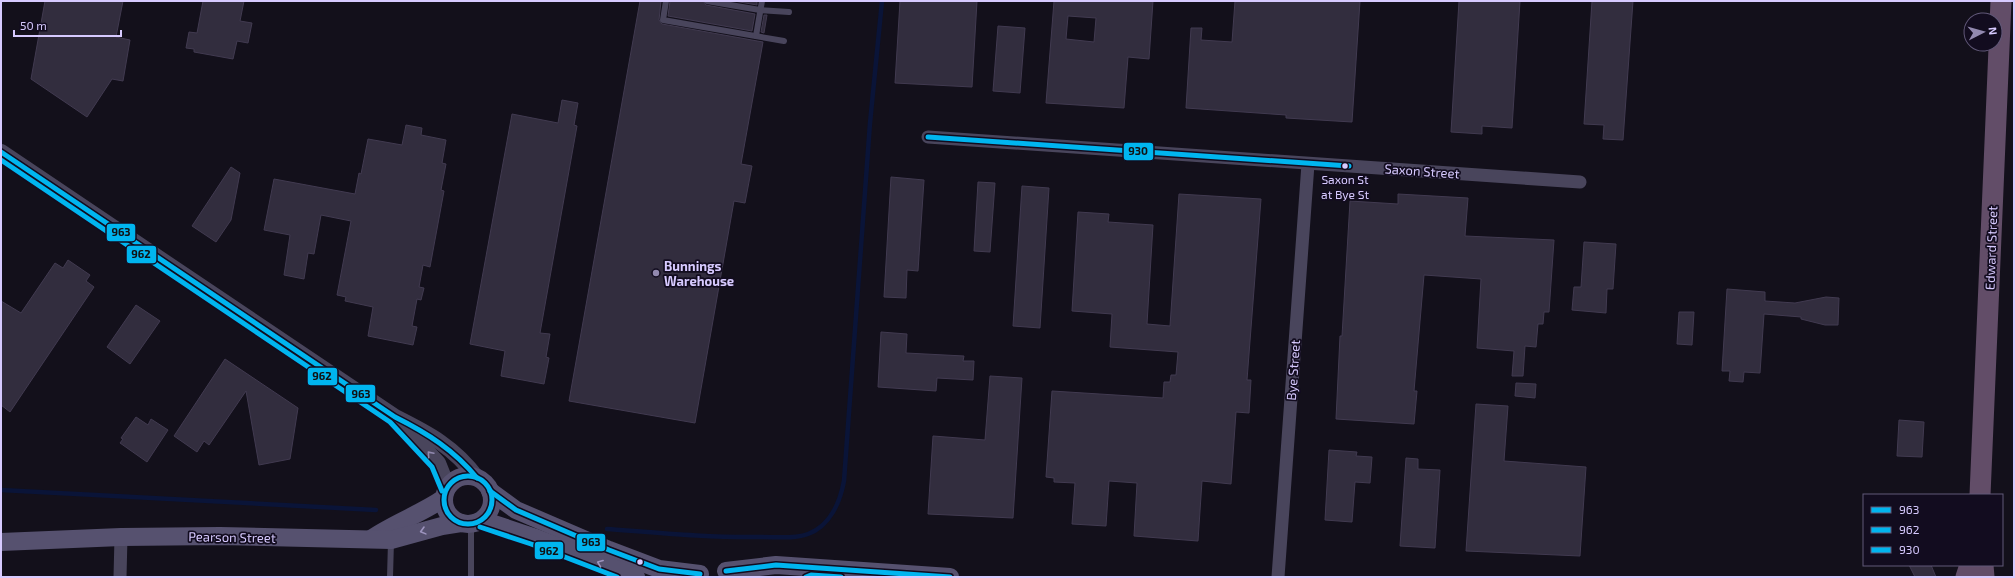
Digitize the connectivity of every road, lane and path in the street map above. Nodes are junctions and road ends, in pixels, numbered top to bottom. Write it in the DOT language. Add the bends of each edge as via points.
graph roads {
  1 [pos="666,1"];
  2 [pos="707,1"];
  3 [pos="762,1"];
  4 [pos="2001,1"];
  5 [pos="760,10"];
  6 [pos="788,12"];
  7 [pos="756,36"];
  8 [pos="784,41"];
  9 [pos="928,137"];
  10 [pos="1,152"];
  11 [pos="1308,164"];
  12 [pos="1580,182"];
  13 [pos="395,417"];
  14 [pos="477,478"];
  15 [pos="490,491"];
  16 [pos="446,493"];
  17 [pos="1980,494"];
  18 [pos="472,523"];
  19 [pos="121,537"];
  20 [pos="371,539"];
  21 [pos="391,540"];
  22 [pos="1,542"];
  23 [pos="1970,566"];
  24 [pos="1983,566"];
  25 [pos="810,568"];
  26 [pos="729,574"];
  27 [pos="699,575"];
  28 [pos="470,576"];
  29 [pos="120,577"];
  30 [pos="390,577"];
  31 [pos="636,577"];
  32 [pos="785,577"];
  33 [pos="950,577"];
  34 [pos="1278,577"];
  35 [pos="1966,577"];
  36 [pos="1984,577"];
  1 -- 7 [label="lane" via="663,20"];
  2 -- 5 [label="lane"];
  3 -- 5 [label="lane"];
  4 -- 17 [label="highway, Edward Street"];
  5 -- 6 [label="lane"];
  5 -- 7 [label="lane"];
  7 -- 8 [label="lane"];
  9 -- 11 [label="street, Saxon Street"];
  10 -- 13 [label="street"];
  11 -- 12 [label="street, Saxon Street"];
  11 -- 34 [label="street, Bye Street"];
  13 -- 14 [label="street" via="435,437 453,450"];
  16 -- 13 [label="street, one-way" via="438,463"];
  14 -- 15 [label="main road"];
  14 -- 16 [label="main road" via="471,476 458,479"];
  15 -- 18 [label="main road" via="490,510"];
  15 -- 27 [label="main road" via="516,510 609,550 659,569"];
  16 -- 18 [label="main road" via="445,506 448,514 454,520"];
  16 -- 20 [label="main road" via="427,510 390,526"];
  18 -- 21 [label="main road, Pearson Street, one-way" via="442,526"];
  18 -- 28 [label="lane"];
  31 -- 18 [label="main road, one-way" via="548,542"];
  19 -- 20 [label="main road, Pearson Street"];
  19 -- 22 [label="main road, Pearson Street"];
  19 -- 29 [label="street"];
  20 -- 21 [label="main road, Pearson Street"];
  21 -- 30 [label="lane"];
  23 -- 35 [label="highway"];
  24 -- 36 [label="highway"];
  25 -- 26 [label="main road" via="776,565"];
  25 -- 32 [label="main road"];
  25 -- 33 [label="main road"];
  26 -- 27 [label="main road" via="714,568"];
}
